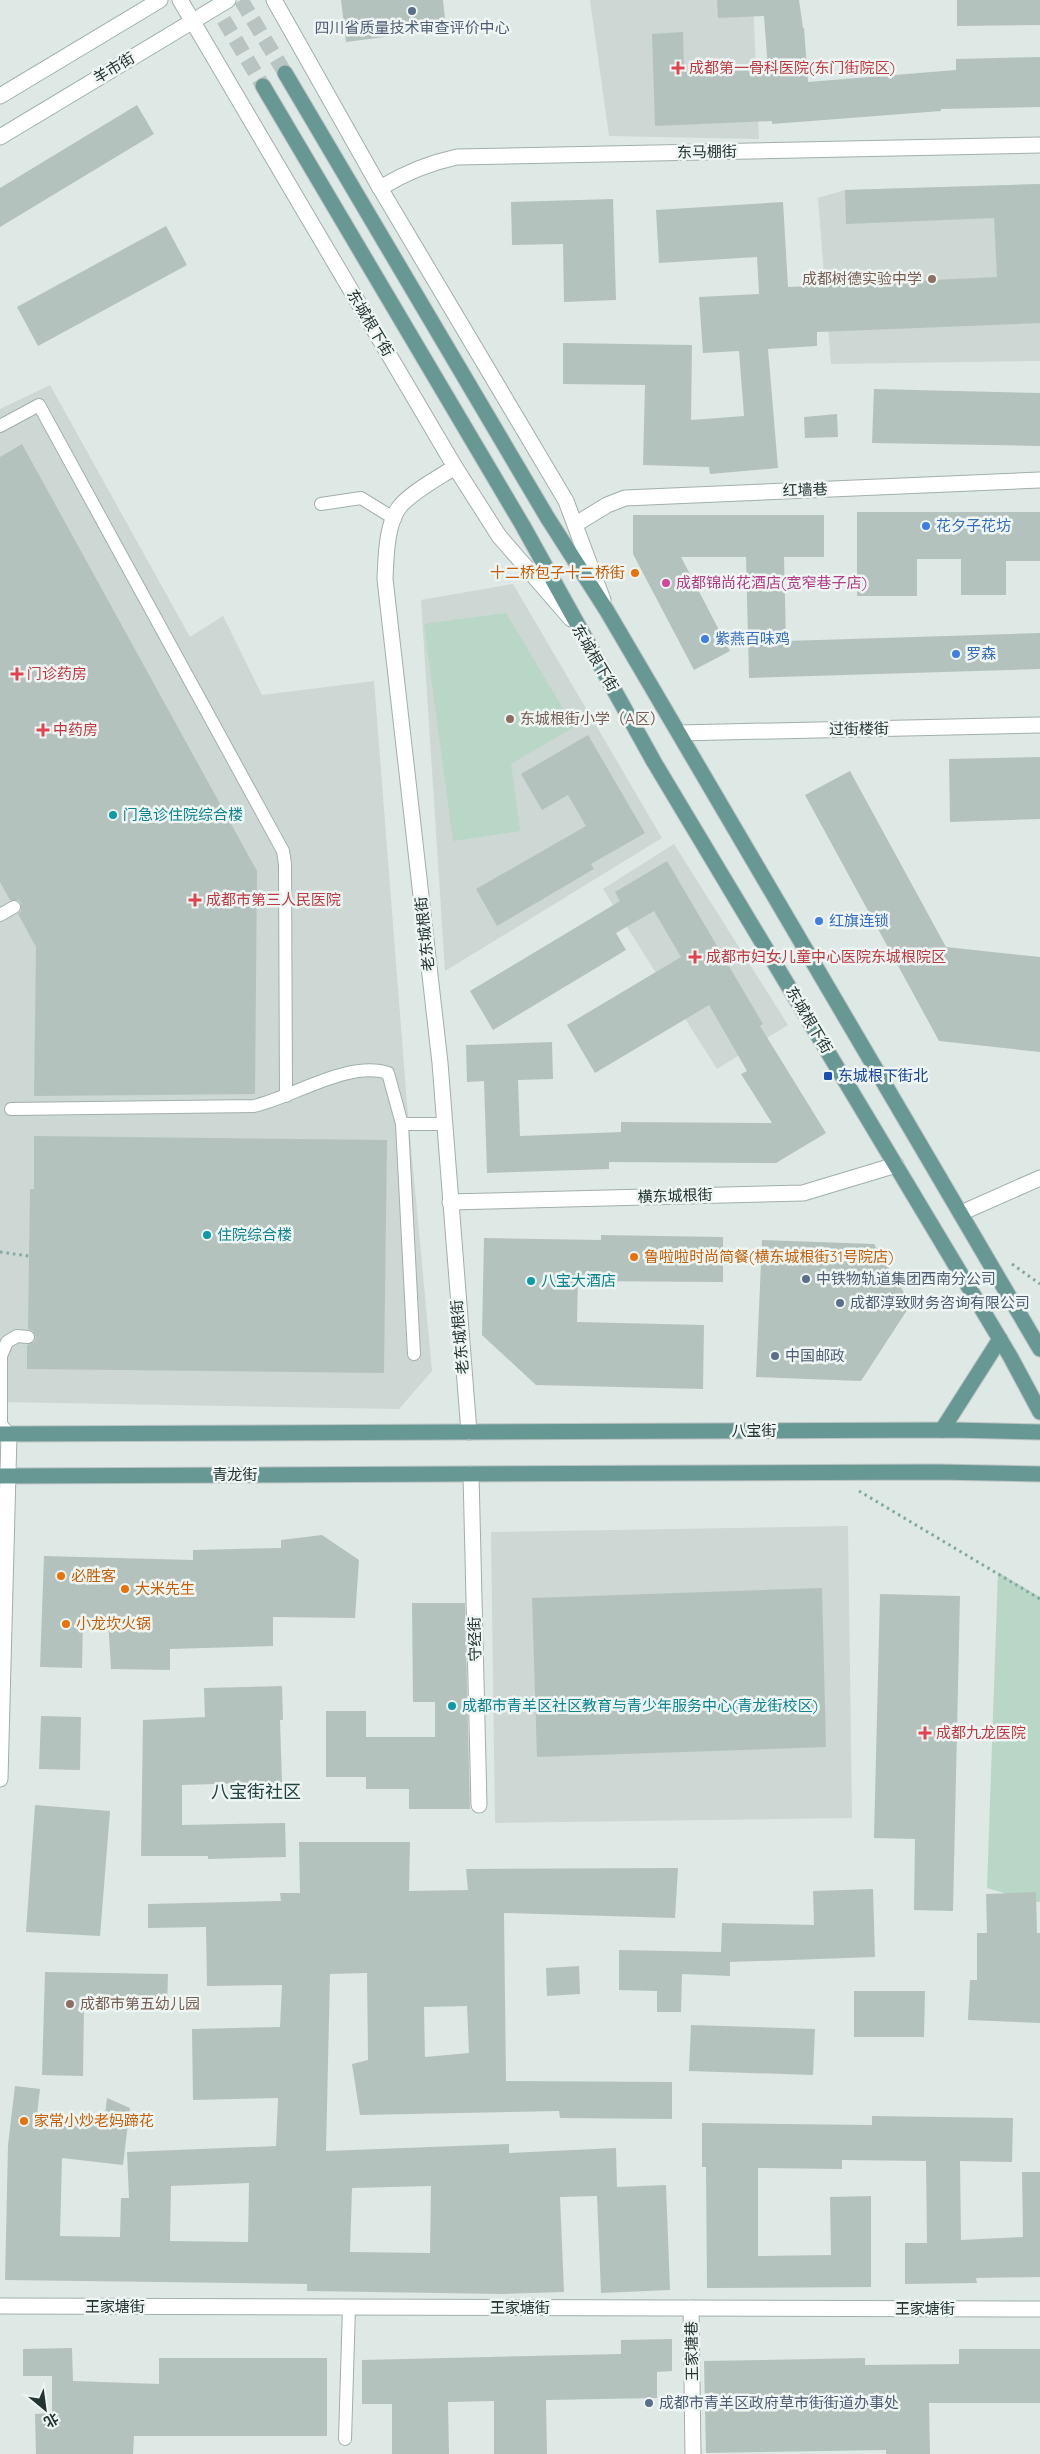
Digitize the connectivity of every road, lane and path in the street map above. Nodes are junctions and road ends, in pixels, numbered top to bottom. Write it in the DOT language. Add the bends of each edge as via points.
graph roads {
  1 [pos="160,0"];
  2 [pos="180,0"];
  3 [pos="228,0"];
  4 [pos="274,0"];
  5 [pos="192,22"];
  6 [pos="285,73"];
  7 [pos="263,86"];
  8 [pos="0,96"];
  9 [pos="0,136"];
  10 [pos="1040,145"];
  11 [pos="380,188"];
  12 [pos="0,426"];
  13 [pos="455,467"];
  14 [pos="1040,480"];
  15 [pos="321,504"];
  16 [pos="395,519"];
  17 [pos="576,524"];
  18 [pos="607,610"];
  19 [pos="580,630"];
  20 [pos="1040,725"];
  21 [pos="679,733"];
  22 [pos="14,907"];
  23 [pos="0,915"];
  24 [pos="286,1096"];
  25 [pos="11,1109"];
  26 [pos="402,1124"];
  27 [pos="444,1124"];
  28 [pos="896,1166"];
  29 [pos="1040,1178"];
  30 [pos="450,1202"];
  31 [pos="961,1213"];
  32 [pos="0,1252"];
  33 [pos="29,1256"];
  34 [pos="28,1337"];
  35 [pos="1000,1339"];
  36 [pos="1040,1349"];
  37 [pos="414,1354"];
  38 [pos="1040,1412"];
  39 [pos="942,1430"];
  40 [pos="469,1432"];
  41 [pos="1040,1432"];
  42 [pos="4,1434"];
  43 [pos="829,1473"];
  44 [pos="471,1474"];
  45 [pos="1040,1474"];
  46 [pos="4,1476"];
  47 [pos="1040,1599"];
  48 [pos="0,1779"];
  49 [pos="479,1805"];
  50 [pos="0,2306"];
  51 [pos="349,2307"];
  52 [pos="691,2308"];
  53 [pos="1040,2310"];
  54 [pos="345,2439"];
  55 [pos="693,2454"];
  1 -- 8 [label="street"];
  2 -- 5 [label="street, 东城根下街"];
  3 -- 5 [label="street, 羊市街"];
  4 -- 11 [label="street"];
  5 -- 9 [label="street, 羊市街"];
  5 -- 13 [label="street, 东城根下街"];
  6 -- 18 [label="main road" via="547,517"];
  7 -- 19 [label="main road" via="523,526"];
  10 -- 11 [label="street, 东马棚街" via="457,157 430,163"];
  11 -- 17 [label="street" via="566,501"];
  12 -- 24 [label="lane" via="39,405 283,851"];
  13 -- 16 [label="street, 老东城根街" via="401,506"];
  13 -- 19 [label="street, 东城根下街" via="499,536"];
  14 -- 17 [label="street, 红墙巷" via="625,498 606,505"];
  15 -- 16 [label="lane" via="361,498"];
  16 -- 27 [label="street, 老东城根街" via="386,550 385,579 440,1063"];
  17 -- 18 [label="street"];
  18 -- 21 [label="main road"];
  19 -- 28 [label="main road, 东城根下街" via="654,762"];
  20 -- 21 [label="street, 过街楼街"];
  21 -- 31 [label="main road"];
  22 -- 23 [label="lane"];
  24 -- 25 [label="lane" via="254,1106"];
  24 -- 26 [label="lane" via="349,1073 376,1069 388,1073"];
  26 -- 27 [label="lane"];
  26 -- 37 [label="lane"];
  27 -- 30 [label="street, 老东城根街"];
  28 -- 30 [label="street, 横东城根街" via="803,1192"];
  28 -- 35 [label="main road, 东城根下街"];
  29 -- 31 [label="street"];
  30 -- 40 [label="street, 老东城根街"];
  31 -- 36 [label="main road"];
  32 -- 33 [label="path"];
  34 -- 42 [label="lane" via="17,1336 7,1342 1,1356 1,1424"];
  35 -- 38 [label="main road, 东城根下街"];
  35 -- 39 [label="main road"];
  39 -- 40 [label="main road, 八宝街"];
  39 -- 41 [label="main road, 八宝街"];
  40 -- 42 [label="main road"];
  42 -- 46 [label="street"];
  43 -- 44 [label="main road"];
  43 -- 45 [label="main road"];
  43 -- 47 [label="path"];
  44 -- 46 [label="main road, 青龙街"];
  44 -- 49 [label="street, 守经街"];
  46 -- 48 [label="street"];
  50 -- 51 [label="street, 王家塘街"];
  51 -- 52 [label="street, 王家塘街"];
  51 -- 54 [label="lane"];
  52 -- 53 [label="street, 王家塘街"];
  52 -- 55 [label="street, 王家塘巷"];
}
